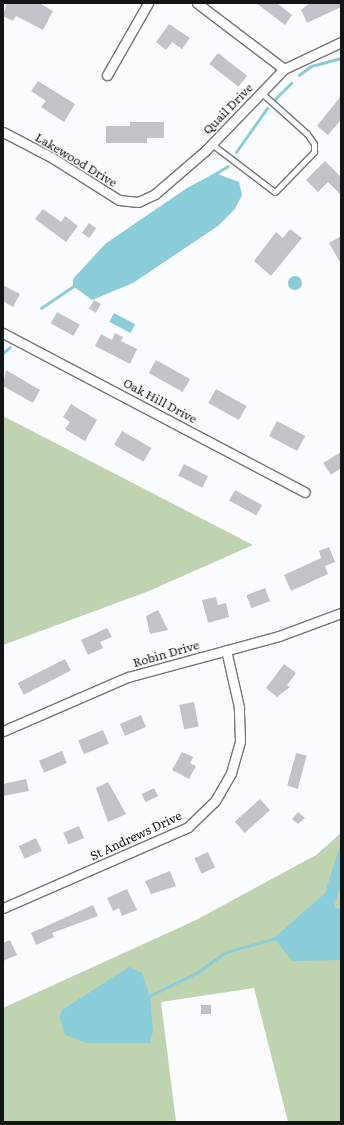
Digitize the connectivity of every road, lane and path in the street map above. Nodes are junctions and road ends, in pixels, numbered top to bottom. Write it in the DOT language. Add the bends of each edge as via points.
graph roads {
  1 [pos="148,3"];
  2 [pos="197,3"];
  3 [pos="341,42"];
  4 [pos="284,69"];
  5 [pos="106,75"];
  6 [pos="260,92"];
  7 [pos="3,132"];
  8 [pos="212,144"];
  9 [pos="138,202"];
  10 [pos="3,333"];
  11 [pos="305,492"];
  12 [pos="341,613"];
  13 [pos="226,650"];
  14 [pos="3,731"];
  15 [pos="3,908"];
  1 -- 5 [label="street"];
  2 -- 4 [label="street"];
  3 -- 4 [label="street, Quail Drive"];
  4 -- 6 [label="street, Quail Drive"];
  6 -- 8 [label="street, Quail Drive"];
  6 -- 8 [label="lane" via="307,134 314,144 314,152 276,192"];
  7 -- 9 [label="street, Lakewood Drive" via="51,157 119,200"];
  8 -- 9 [label="street, Quail Drive" via="159,191"];
  10 -- 11 [label="street, Oak Hill Drive"];
  12 -- 13 [label="street, Robin Drive" via="279,636"];
  13 -- 14 [label="street, Robin Drive" via="128,677"];
  13 -- 15 [label="street, St Andrews Drive" via="239,707 240,741 231,773 215,801 188,827"];
}
